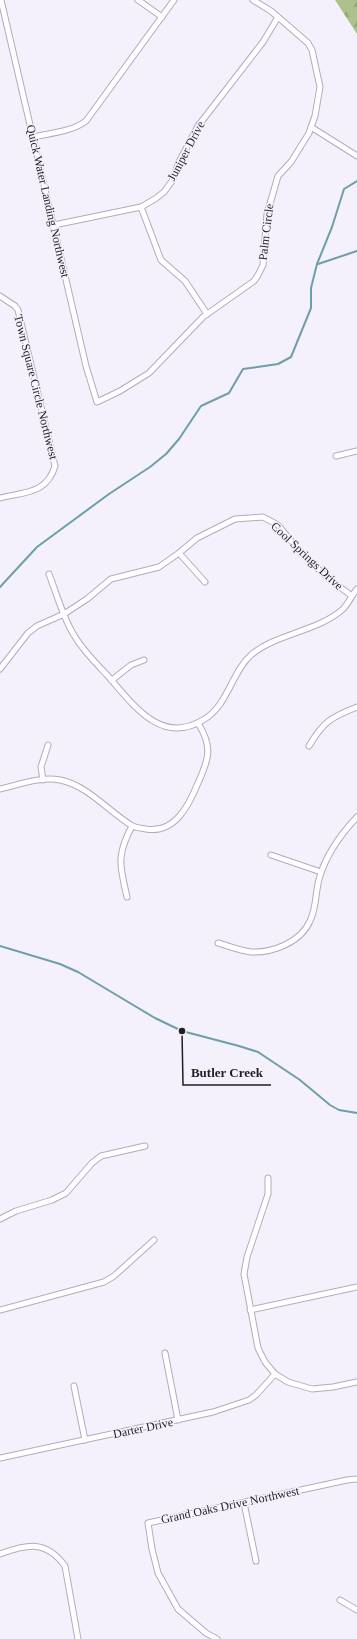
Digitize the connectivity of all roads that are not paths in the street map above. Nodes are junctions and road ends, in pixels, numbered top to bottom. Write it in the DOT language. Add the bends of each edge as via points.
graph roads {
  1 [pos="1,0"];
  2 [pos="138,0"];
  3 [pos="174,0"];
  4 [pos="253,0"];
  5 [pos="278,16"];
  6 [pos="162,17"];
  7 [pos="311,127"];
  8 [pos="32,137"];
  9 [pos="357,156"];
  10 [pos="141,207"];
  11 [pos="54,225"];
  12 [pos="0,296"];
  13 [pos="207,314"];
  14 [pos="97,402"];
  15 [pos="357,450"];
  16 [pos="336,456"];
  17 [pos="0,498"];
  18 [pos="179,553"];
  19 [pos="49,574"];
  20 [pos="205,582"];
  21 [pos="357,589"];
  22 [pos="352,596"];
  23 [pos="64,614"];
  24 [pos="144,660"];
  25 [pos="0,669"];
  26 [pos="112,680"];
  27 [pos="357,707"];
  28 [pos="198,723"];
  29 [pos="48,745"];
  30 [pos="309,746"];
  31 [pos="43,780"];
  32 [pos="0,789"];
  33 [pos="357,817"];
  34 [pos="132,826"];
  35 [pos="271,855"];
  36 [pos="321,872"];
  37 [pos="127,897"];
  38 [pos="218,943"];
  39 [pos="145,1146"];
  40 [pos="268,1178"];
  41 [pos="0,1219"];
  42 [pos="154,1240"];
  43 [pos="357,1287"];
  44 [pos="0,1310"];
  45 [pos="250,1310"];
  46 [pos="165,1353"];
  47 [pos="275,1374"];
  48 [pos="357,1382"];
  49 [pos="74,1386"];
  50 [pos="178,1420"];
  51 [pos="85,1440"];
  52 [pos="0,1458"];
  53 [pos="357,1479"];
  54 [pos="244,1503"];
  55 [pos="0,1554"];
  56 [pos="256,1561"];
  57 [pos="340,1600"];
  58 [pos="357,1610"];
  59 [pos="78,1639"];
  60 [pos="217,1639"];
  1 -- 8 [label="street, Quick Water Landing Northwest"];
  2 -- 6 [label="street"];
  3 -- 6 [label="street"];
  4 -- 5 [label="street, Palm Circle"];
  5 -- 7 [label="street, Palm Circle" via="308,43 312,50 320,87"];
  5 -- 10 [label="street, Juniper Drive" via="263,42 198,126 172,181 164,192"];
  6 -- 8 [label="street" via="86,121 70,129"];
  7 -- 9 [label="street"];
  7 -- 13 [label="street, Palm Circle" via="290,162 278,176 267,214 263,265 258,275 254,281"];
  8 -- 11 [label="street, Quick Water Landing Northwest"];
  10 -- 11 [label="street, Juniper Drive"];
  10 -- 13 [label="street" via="161,260 185,281"];
  11 -- 14 [label="street, Quick Water Landing Northwest" via="86,366"];
  12 -- 17 [label="street, Town Square Circle Northwest" via="18,310 55,466 48,481 40,489"];
  13 -- 14 [label="street, Palm Circle" via="149,372"];
  15 -- 16 [label="street"];
  18 -- 20 [label="street"];
  18 -- 22 [label="street, Cool Springs Drive" via="197,538 235,519 263,517 278,525 301,553"];
  18 -- 23 [label="street, Cool Springs Drive" via="159,567 111,579"];
  19 -- 23 [label="street"];
  21 -- 22 [label="street"];
  22 -- 28 [label="street" via="343,609 320,623 267,645 251,656 214,712"];
  23 -- 25 [label="street, Cool Springs Drive" via="32,629"];
  23 -- 26 [label="street" via="70,629 84,649"];
  24 -- 26 [label="street" via="131,665"];
  26 -- 28 [label="street" via="136,709 154,722 175,728"];
  27 -- 30 [label="street" via="324,724"];
  28 -- 34 [label="street" via="209,750 199,782 185,810 172,823 161,828"];
  29 -- 31 [label="street" via="41,767"];
  31 -- 32 [label="street"];
  31 -- 34 [label="street" via="53,779 71,783"];
  33 -- 36 [label="street" via="343,831"];
  34 -- 37 [label="street" via="122,848 120,861"];
  35 -- 36 [label="street"];
  36 -- 38 [label="street" via="310,921 300,935 286,945 251,952"];
  39 -- 41 [label="street" via="101,1156 66,1193"];
  40 -- 45 [label="street" via="268,1194 247,1257 244,1274"];
  42 -- 44 [label="street" via="104,1282"];
  43 -- 45 [label="street"];
  45 -- 47 [label="street" via="258,1348"];
  46 -- 50 [label="street"];
  47 -- 48 [label="street" via="288,1382 312,1389"];
  47 -- 50 [label="street, Darter Drive" via="256,1395 239,1404"];
  49 -- 51 [label="street"];
  50 -- 51 [label="street, Darter Drive"];
  51 -- 52 [label="street, Darter Drive"];
  53 -- 54 [label="street, Grand Oaks Drive Northwest"];
  54 -- 56 [label="street"];
  54 -- 60 [label="street, Grand Oaks Drive Northwest" via="148,1523 158,1573 178,1609"];
  55 -- 59 [label="street" via="30,1547 43,1547 58,1556 65,1566"];
  57 -- 58 [label="street"];
}
